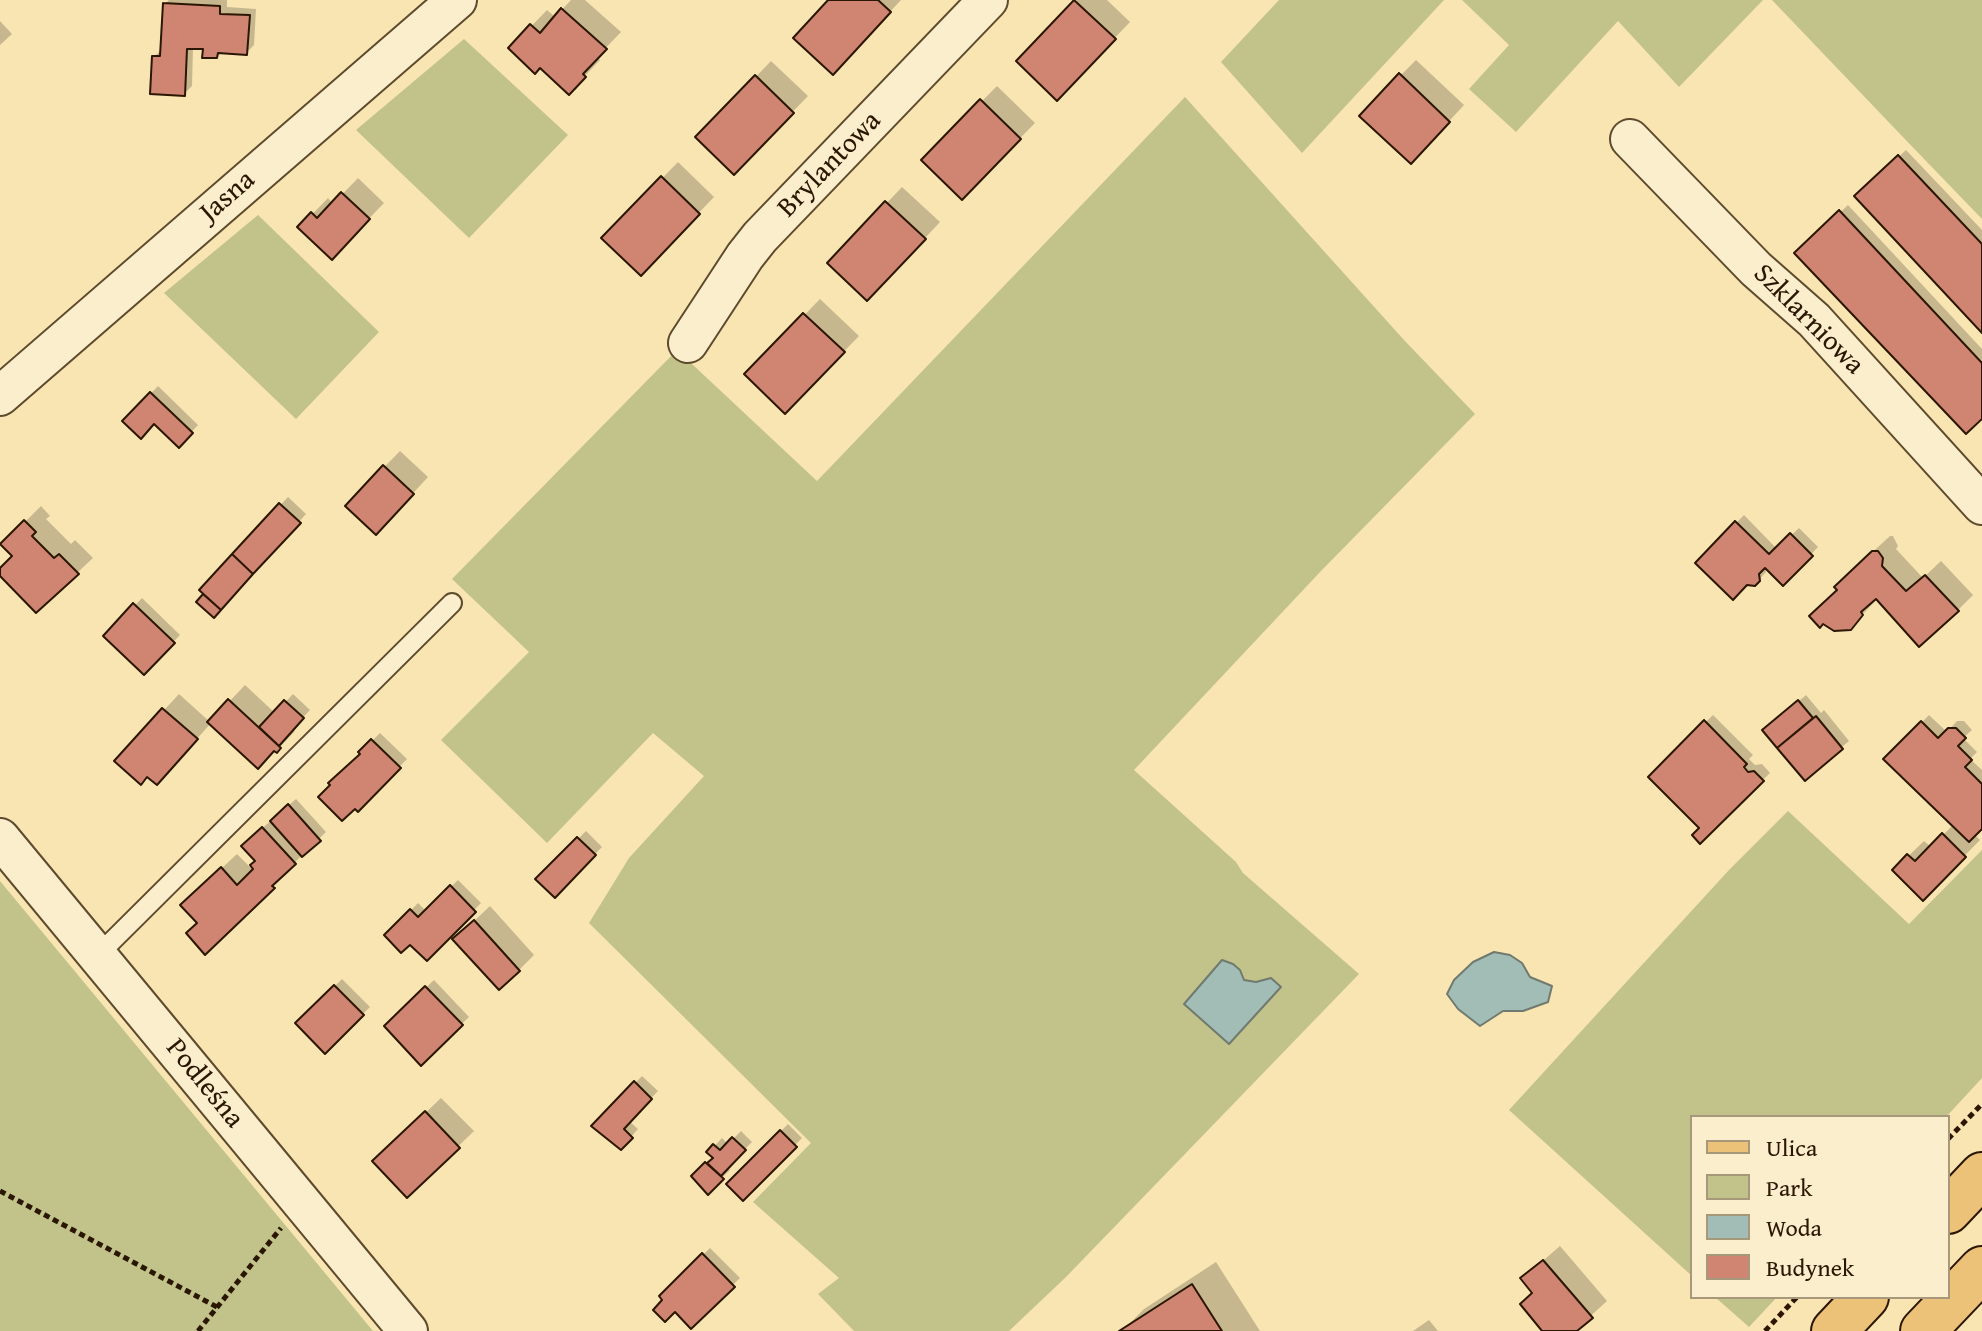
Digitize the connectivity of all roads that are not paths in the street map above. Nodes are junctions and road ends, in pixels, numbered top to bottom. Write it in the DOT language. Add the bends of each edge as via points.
graph roads {
  1 [pos="457,0"];
  2 [pos="988,0"];
  3 [pos="1630,139"];
  4 [pos="688,343"];
  5 [pos="0,396"];
  6 [pos="1982,505"];
  7 [pos="452,603"];
  8 [pos="0,838"];
  9 [pos="98,955"];
  10 [pos="1982,1175"];
  11 [pos="1950,1209"];
  12 [pos="1982,1269"];
  13 [pos="1864,1299"];
  14 [pos="408,1331"];
  15 [pos="1834,1331"];
  16 [pos="1923,1331"];
  1 -- 5 [label="street, Jasna"];
  2 -- 4 [label="street, Brylantowa" via="760,237"];
  3 -- 6 [label="street, Szklarniowa" via="1756,269 1814,320"];
  7 -- 9 [label="lane"];
  8 -- 9 [label="street, Podleśna"];
  9 -- 14 [label="street, Podleśna"];
  10 -- 11 [label="main road"];
  12 -- 16 [label="main road"];
  13 -- 15 [label="main road"];
}
